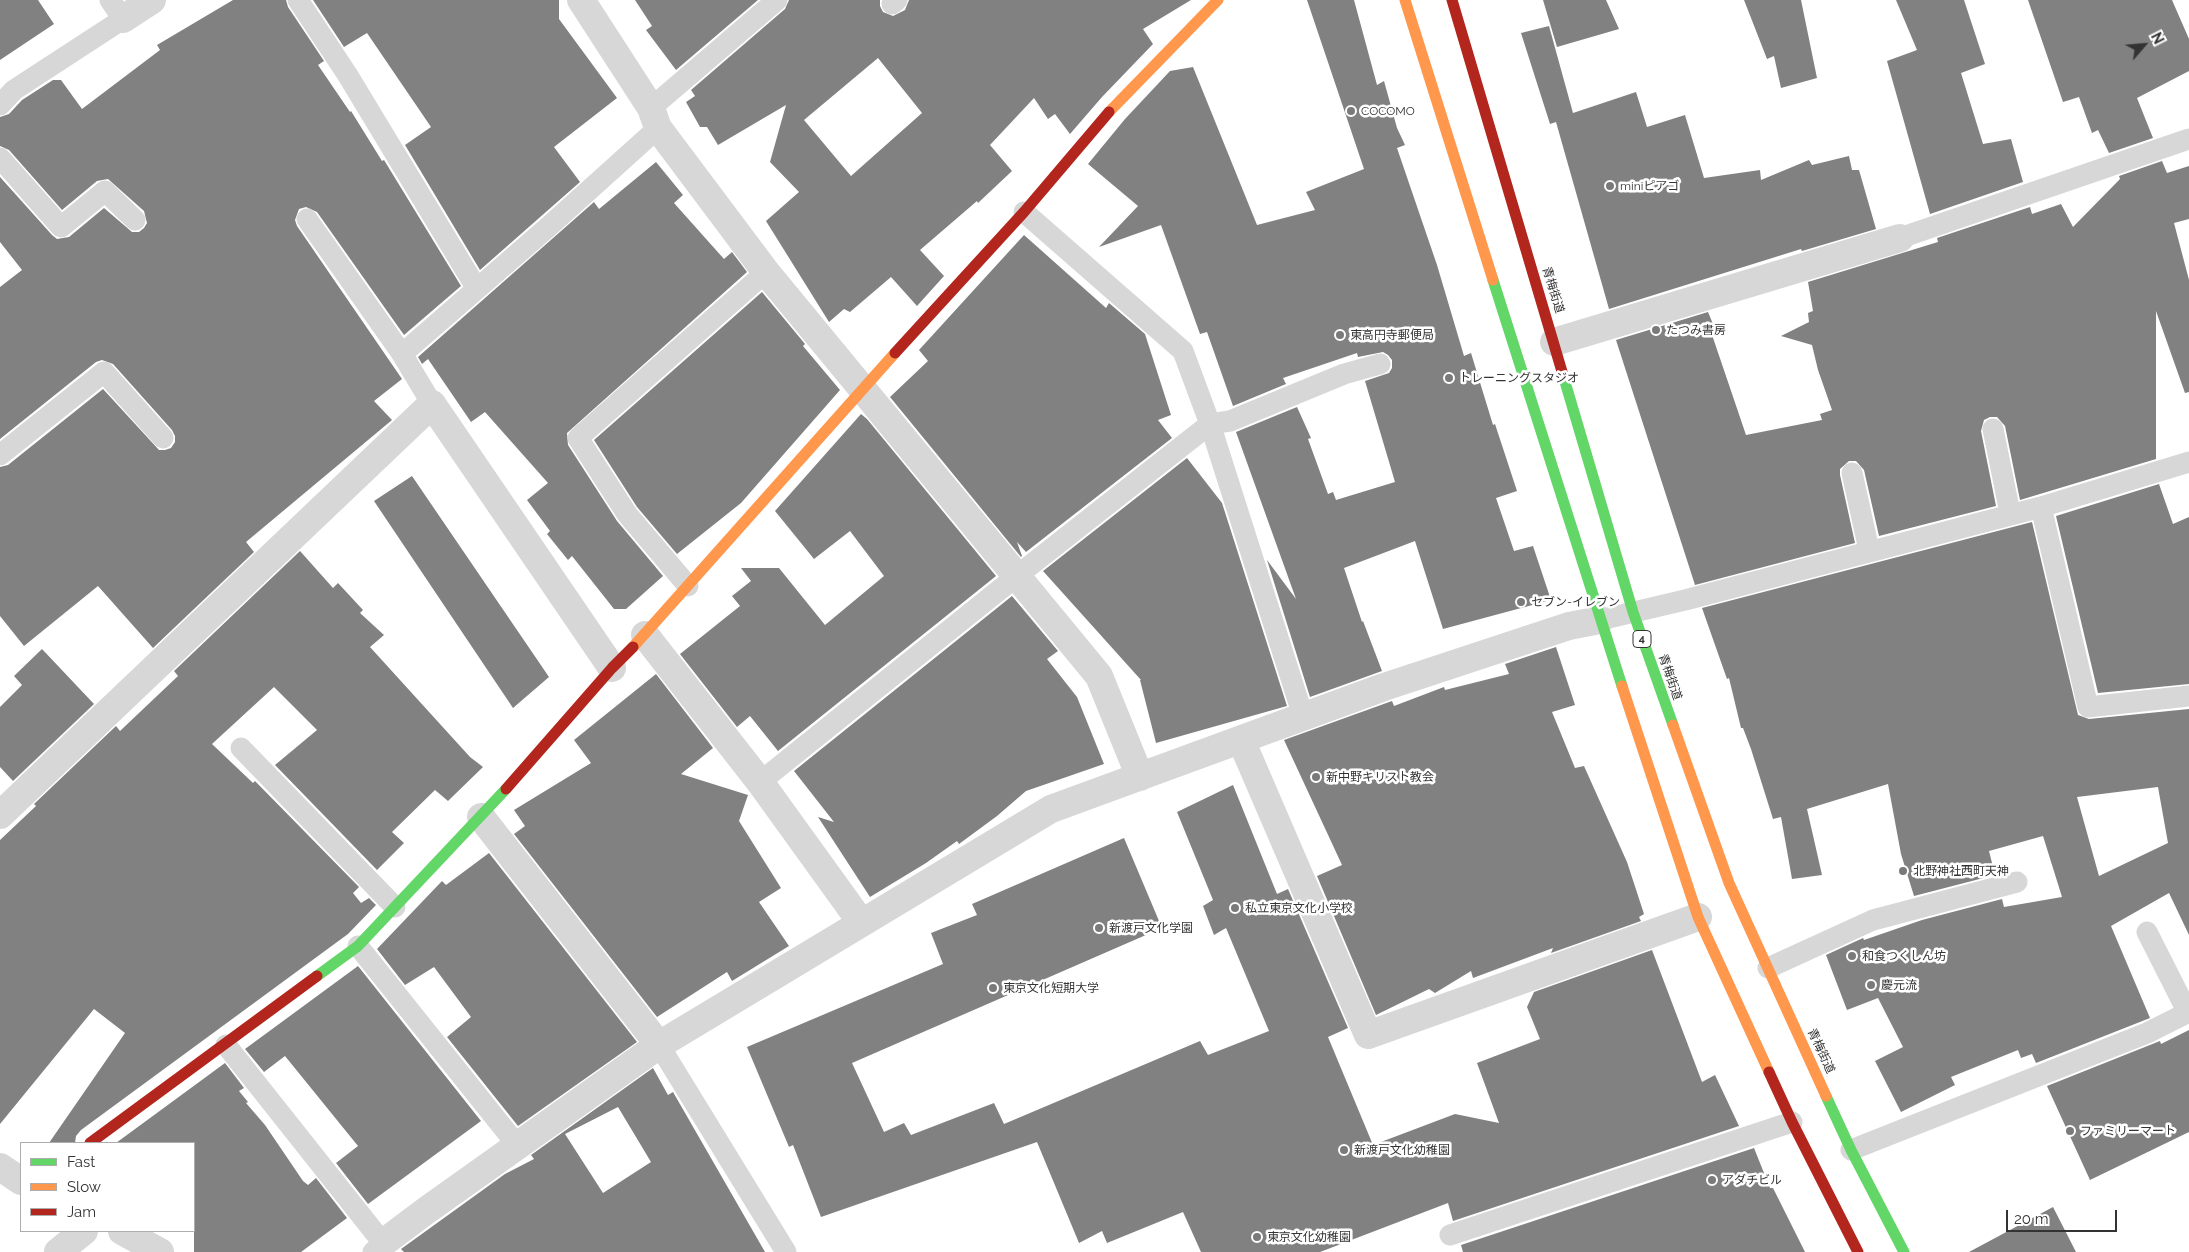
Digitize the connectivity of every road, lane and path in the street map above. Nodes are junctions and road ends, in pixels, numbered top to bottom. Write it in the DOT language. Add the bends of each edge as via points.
graph roads {
  1 [pos="152,0"];
  2 [pos="298,0"];
  3 [pos="581,0"];
  4 [pos="777,0"];
  5 [pos="1405,0"];
  6 [pos="1452,0"];
  7 [pos="1207,5"];
  8 [pos="116,9"];
  9 [pos="0,104"];
  10 [pos="655,118"];
  11 [pos="2189,139"];
  12 [pos="0,158"];
  13 [pos="1024,212"];
  14 [pos="307,219"];
  15 [pos="135,220"];
  16 [pos="1900,238"];
  17 [pos="766,272"];
  18 [pos="477,289"];
  19 [pos="1554,342"];
  20 [pos="402,354"];
  21 [pos="1380,364"];
  22 [pos="862,389"];
  23 [pos="432,404"];
  24 [pos="1210,424"];
  25 [pos="1993,429"];
  26 [pos="163,438"];
  27 [pos="0,455"];
  28 [pos="2189,462"];
  29 [pos="1852,473"];
  30 [pos="2041,506"];
  31 [pos="2010,513"];
  32 [pos="1869,550"];
  33 [pos="1018,575"];
  34 [pos="688,586"];
  35 [pos="1633,612"];
  36 [pos="1600,620"];
  37 [pos="646,636"];
  38 [pos="612,668"];
  39 [pos="2189,696"];
  40 [pos="1303,716"];
  41 [pos="1241,740"];
  42 [pos="241,748"];
  43 [pos="1140,776"];
  44 [pos="760,782"];
  45 [pos="0,815"];
  46 [pos="480,817"];
  47 [pos="2017,882"];
  48 [pos="395,907"];
  49 [pos="1698,917"];
  50 [pos="861,922"];
  51 [pos="2147,932"];
  52 [pos="358,946"];
  53 [pos="1768,968"];
  54 [pos="2188,1013"];
  55 [pos="226,1045"];
  56 [pos="658,1045"];
  57 [pos="1792,1122"];
  58 [pos="91,1142"];
  59 [pos="517,1145"];
  60 [pos="1851,1150"];
  61 [pos="0,1167"];
  62 [pos="20,1179"];
  63 [pos="83,1232"];
  64 [pos="124,1232"];
  65 [pos="1450,1235"];
  66 [pos="378,1248"];
  67 [pos="58,1252"];
  68 [pos="160,1252"];
  69 [pos="786,1252"];
  70 [pos="1858,1252"];
  71 [pos="1904,1252"];
  1 -- 8 [label="street"];
  2 -- 18 [label="lane" via="347,74"];
  3 -- 10 [label="street"];
  4 -- 10 [label="lane"];
  5 -- 36 [label="main road"];
  6 -- 19 [label="main road, 青梅街道 / 4"];
  7 -- 13 [label="main road"];
  8 -- 9 [label="lane"];
  10 -- 17 [label="street"];
  10 -- 18 [label="lane"];
  11 -- 16 [label="lane"];
  12 -- 15 [label="lane" via="61,227 105,191"];
  13 -- 22 [label="main road"];
  13 -- 24 [label="lane" via="1183,351"];
  14 -- 20 [label="lane"];
  16 -- 19 [label="street"];
  17 -- 22 [label="street"];
  17 -- 34 [label="lane" via="578,438 628,514"];
  18 -- 20 [label="lane"];
  19 -- 35 [label="main road, 青梅街道 / 4"];
  20 -- 23 [label="lane"];
  21 -- 24 [label="lane" via="1344,374 1230,421"];
  22 -- 33 [label="street"];
  22 -- 34 [label="main road"];
  23 -- 38 [label="street"];
  23 -- 45 [label="street"];
  24 -- 33 [label="lane"];
  24 -- 40 [label="lane"];
  25 -- 31 [label="lane"];
  26 -- 27 [label="lane" via="104,372"];
  28 -- 30 [label="lane"];
  29 -- 32 [label="lane"];
  30 -- 31 [label="lane"];
  30 -- 39 [label="lane" via="2088,707"];
  31 -- 32 [label="lane"];
  32 -- 35 [label="lane"];
  33 -- 43 [label="street" via="1099,676"];
  33 -- 44 [label="lane"];
  34 -- 37 [label="main road"];
  35 -- 36 [label="lane"];
  35 -- 53 [label="main road, 青梅街道 / 4" via="1729,883"];
  36 -- 40 [label="street" via="1569,626"];
  36 -- 49 [label="main road"];
  37 -- 38 [label="main road"];
  37 -- 44 [label="street"];
  38 -- 46 [label="main road"];
  40 -- 41 [label="street"];
  41 -- 43 [label="street"];
  41 -- 49 [label="street" via="1368,1035"];
  42 -- 48 [label="lane"];
  43 -- 50 [label="street" via="1050,809"];
  44 -- 50 [label="street"];
  46 -- 48 [label="main road"];
  46 -- 56 [label="street"];
  47 -- 53 [label="lane" via="1874,920"];
  48 -- 52 [label="main road"];
  49 -- 57 [label="main road"];
  50 -- 56 [label="street"];
  51 -- 54 [label="lane"];
  52 -- 55 [label="main road"];
  52 -- 59 [label="lane"];
  53 -- 60 [label="main road, 青梅街道 / 4"];
  54 -- 60 [label="lane" via="2147,1033"];
  55 -- 58 [label="main road"];
  55 -- 66 [label="lane"];
  56 -- 59 [label="street"];
  56 -- 69 [label="lane"];
  57 -- 65 [label="lane"];
  57 -- 70 [label="main road"];
  59 -- 66 [label="street"];
  60 -- 71 [label="main road, 青梅街道 / 4"];
  61 -- 62 [label="street"];
  63 -- 67 [label="street"];
  64 -- 68 [label="street"];
}
